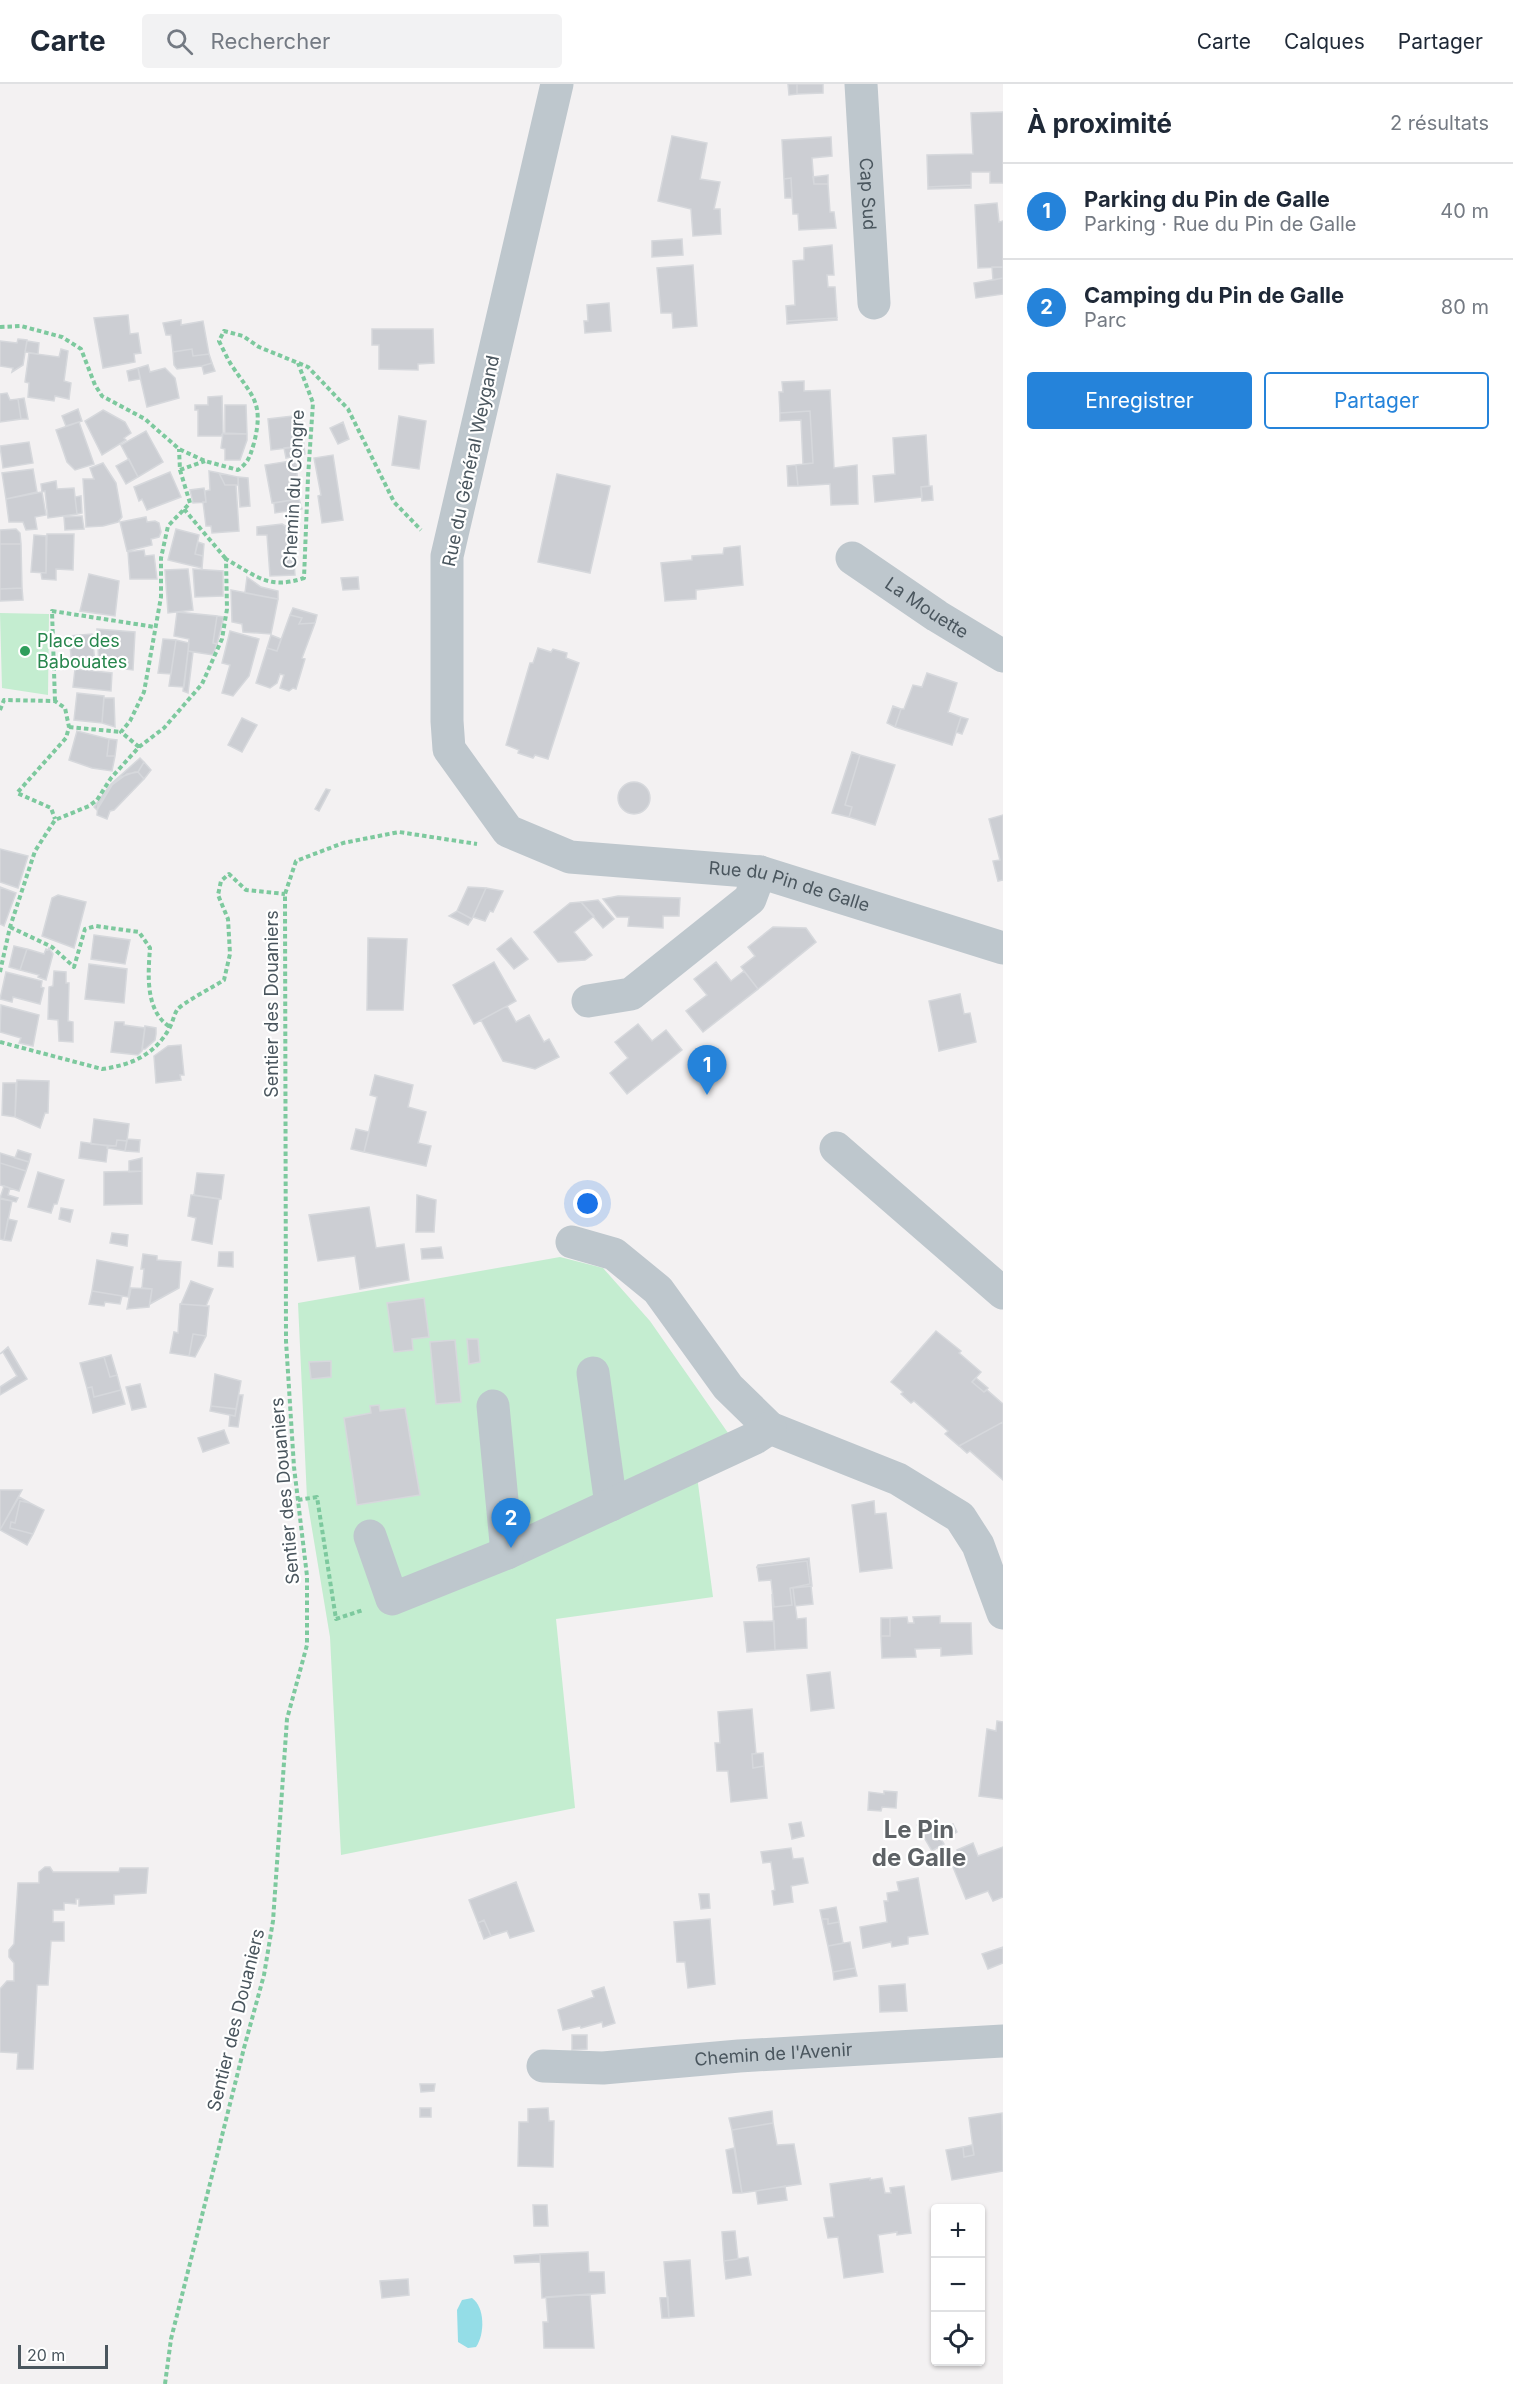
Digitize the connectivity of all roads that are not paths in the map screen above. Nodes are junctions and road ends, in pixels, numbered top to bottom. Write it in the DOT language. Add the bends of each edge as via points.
graph roads {
  1 [pos="557,84"];
  2 [pos="861,84"];
  3 [pos="874,303"];
  4 [pos="852,558"];
  5 [pos="1003,656"];
  6 [pos="570,857"];
  7 [pos="760,872"];
  8 [pos="1003,948"];
  9 [pos="588,1001"];
  10 [pos="836,1148"];
  11 [pos="572,1242"];
  12 [pos="1003,1293"];
  13 [pos="593,1373"];
  14 [pos="493,1406"];
  15 [pos="770,1428"];
  16 [pos="612,1505"];
  17 [pos="370,1536"];
  18 [pos="507,1553"];
  19 [pos="1003,1613"];
  20 [pos="1003,2041"];
  21 [pos="543,2066"];
  1 -- 6 [label="street, Rue du Général Weygand" via="447,556 447,721 449,749 508,831"];
  2 -- 3 [label="street, Cap Sud"];
  4 -- 5 [label="street, La Mouette"];
  6 -- 7 [label="street, Rue du Pin de Galle"];
  7 -- 8 [label="street, Rue du Pin de Galle"];
  7 -- 9 [label="street" via="750,899 631,994"];
  10 -- 12 [label="street"];
  11 -- 15 [label="street" via="614,1254 658,1290 728,1387"];
  13 -- 16 [label="street"];
  14 -- 18 [label="street"];
  15 -- 16 [label="street"];
  15 -- 19 [label="street" via="898,1479 960,1517 978,1545"];
  16 -- 18 [label="street"];
  17 -- 18 [label="street" via="392,1599"];
  20 -- 21 [label="street, Chemin de l'Avenir" via="750,2055 603,2068"];
}
